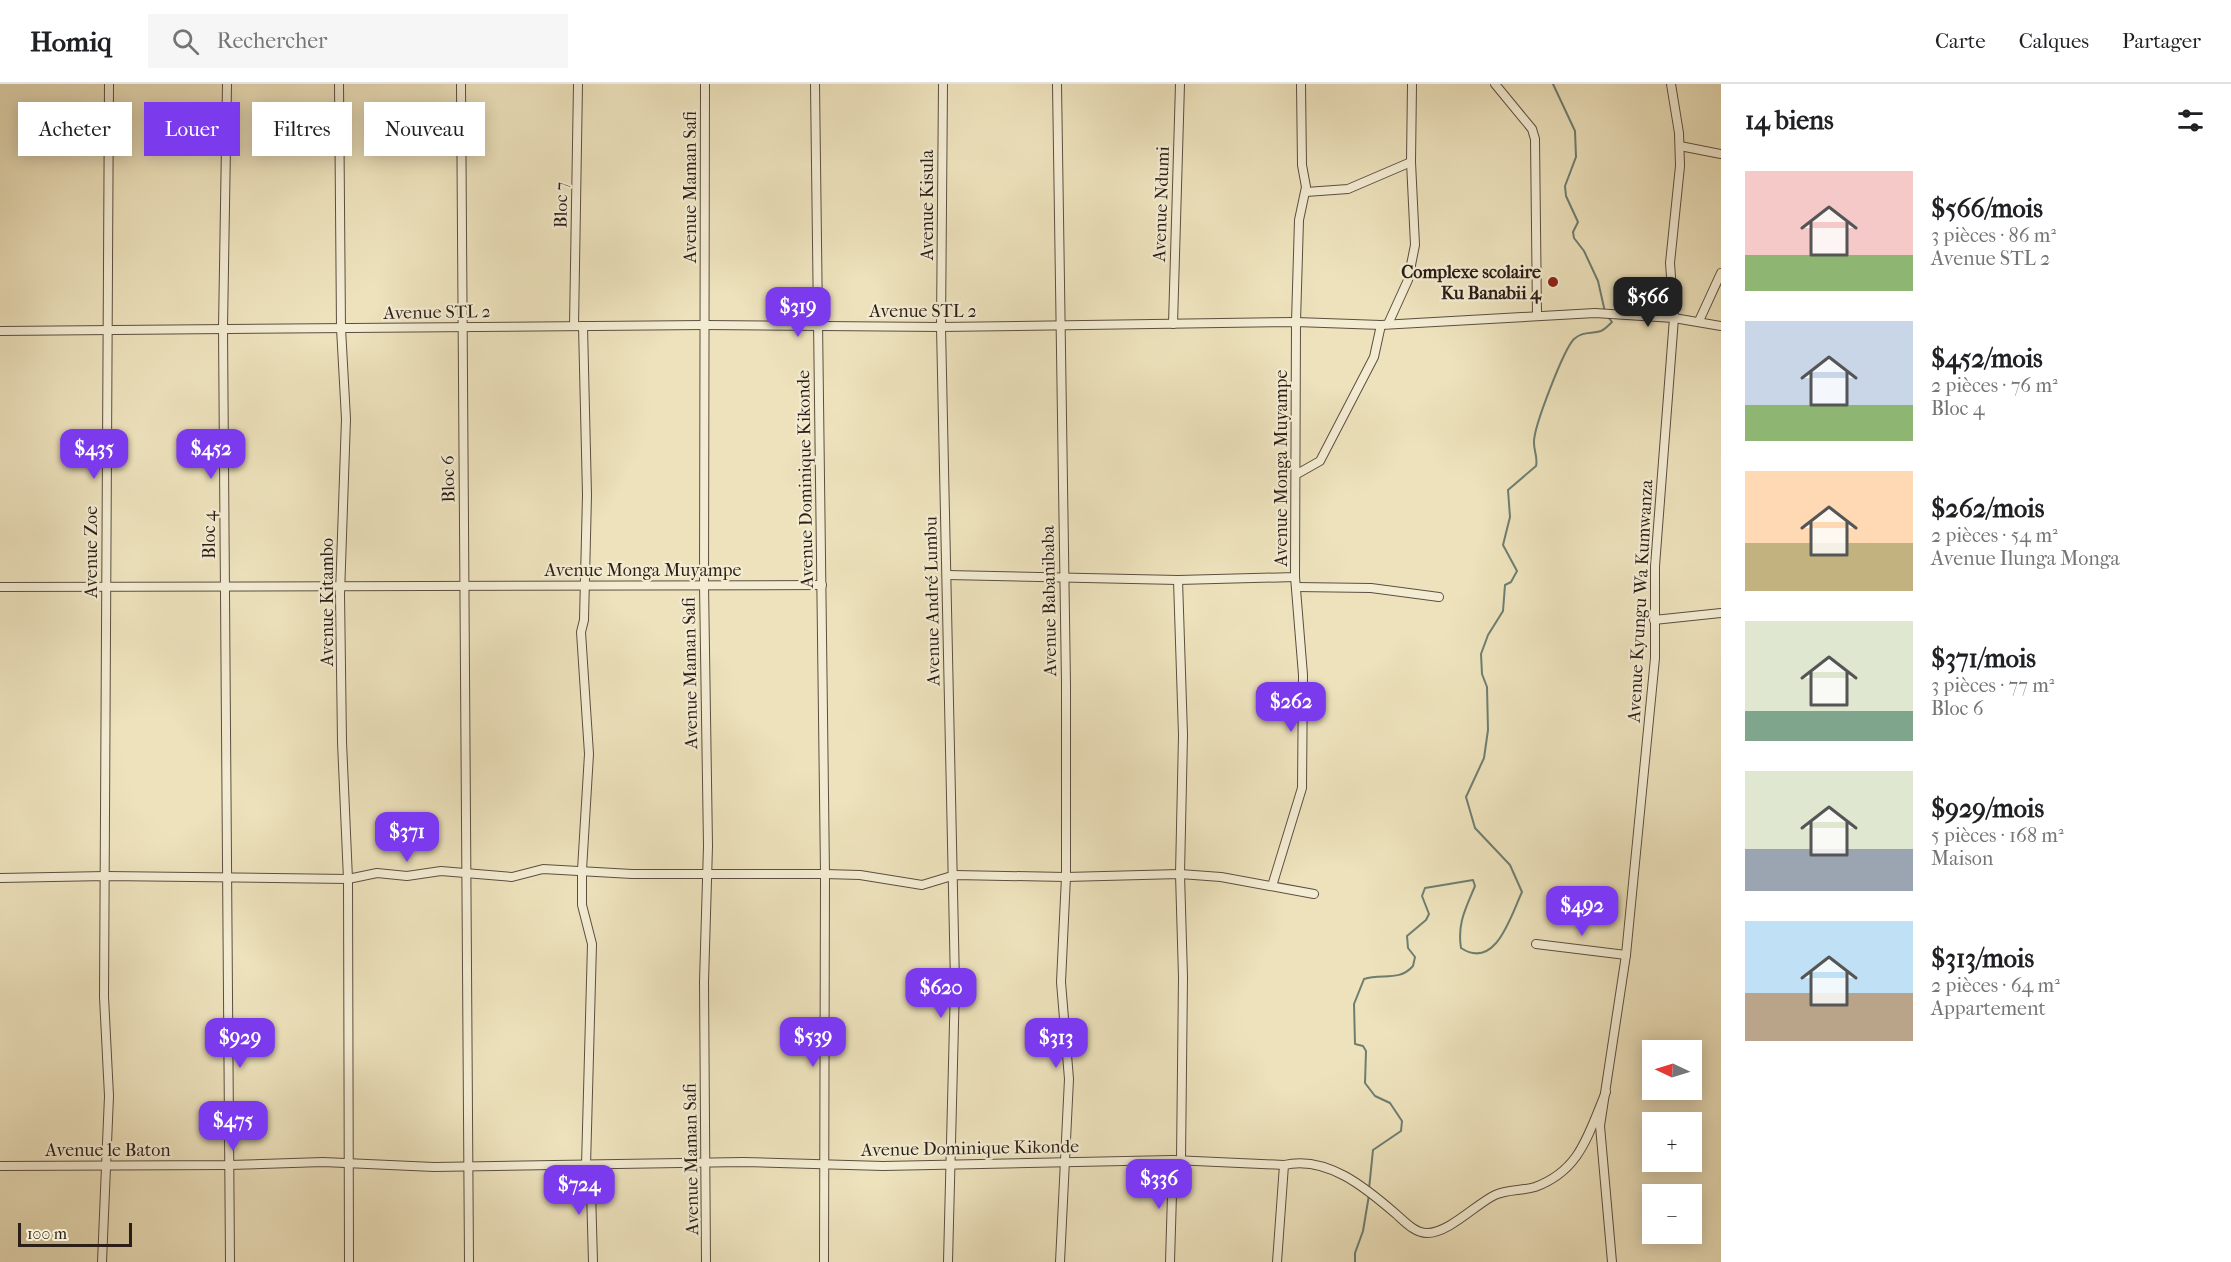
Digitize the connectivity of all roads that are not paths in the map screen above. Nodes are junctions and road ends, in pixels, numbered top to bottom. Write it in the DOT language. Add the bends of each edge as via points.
graph roads {
  1 [pos="109,84"];
  2 [pos="227,84"];
  3 [pos="339,84"];
  4 [pos="461,84"];
  5 [pos="579,84"];
  6 [pos="705,84"];
  7 [pos="815,84"];
  8 [pos="943,84"];
  9 [pos="1057,84"];
  10 [pos="1180,84"];
  11 [pos="1301,84"];
  12 [pos="1412,84"];
  13 [pos="1495,84"];
  14 [pos="1671,84"];
  15 [pos="1411,144"];
  16 [pos="1680,146"];
  17 [pos="1721,154"];
  18 [pos="1411,162"];
  19 [pos="1400,166"];
  20 [pos="1306,192"];
  21 [pos="1721,273"];
  22 [pos="1537,315"];
  23 [pos="1674,318"];
  24 [pos="1700,321"];
  25 [pos="1296,322"];
  26 [pos="1173,324"];
  27 [pos="1385,324"];
  28 [pos="705,325"];
  29 [pos="1060,325"];
  30 [pos="574,326"];
  31 [pos="583,326"];
  32 [pos="816,326"];
  33 [pos="1721,326"];
  34 [pos="462,327"];
  35 [pos="941,327"];
  36 [pos="223,328"];
  37 [pos="341,328"];
  38 [pos="108,330"];
  39 [pos="0,331"];
  40 [pos="1297,474"];
  41 [pos="947,575"];
  42 [pos="1295,577"];
  43 [pos="1064,579"];
  44 [pos="1178,580"];
  45 [pos="584,584"];
  46 [pos="704,585"];
  47 [pos="822,585"];
  48 [pos="463,586"];
  49 [pos="0,587"];
  50 [pos="106,587"];
  51 [pos="224,587"];
  52 [pos="341,587"];
  53 [pos="1296,587"];
  54 [pos="1438,597"];
  55 [pos="1721,613"];
  56 [pos="1654,621"];
  57 [pos="582,870"];
  58 [pos="466,873"];
  59 [pos="707,874"];
  60 [pos="825,874"];
  61 [pos="1180,874"];
  62 [pos="954,875"];
  63 [pos="106,876"];
  64 [pos="226,877"];
  65 [pos="1066,877"];
  66 [pos="0,878"];
  67 [pos="348,879"];
  68 [pos="1272,886"];
  69 [pos="1314,894"];
  70 [pos="1536,944"];
  71 [pos="1626,955"];
  72 [pos="1606,1092"];
  73 [pos="1177,1160"];
  74 [pos="707,1162"];
  75 [pos="1064,1162"];
  76 [pos="350,1163"];
  77 [pos="826,1164"];
  78 [pos="950,1164"];
  79 [pos="105,1165"];
  80 [pos="229,1165"];
  81 [pos="1284,1165"];
  82 [pos="0,1166"];
  83 [pos="467,1166"];
  84 [pos="586,1166"];
  85 [pos="102,1262"];
  86 [pos="230,1262"];
  87 [pos="349,1262"];
  88 [pos="469,1262"];
  89 [pos="593,1262"];
  90 [pos="706,1262"];
  91 [pos="824,1262"];
  92 [pos="948,1262"];
  93 [pos="1060,1262"];
  94 [pos="1170,1262"];
  95 [pos="1277,1262"];
  96 [pos="1612,1262"];
  1 -- 38 [label="street, Avenue Zoe"];
  2 -- 36 [label="street, Bloc 4"];
  3 -- 37 [label="street, Avenue Kitambo"];
  4 -- 34 [label="street, Bloc 6"];
  5 -- 30 [label="street, Bloc 7"];
  6 -- 28 [label="street, Avenue Maman Safi"];
  7 -- 32 [label="street, Avenue Dominique Kikonde"];
  8 -- 35 [label="street, Avenue Kisula"];
  9 -- 29 [label="street, Avenue Babanibaba"];
  10 -- 26 [label="street, Avenue Ndumi"];
  11 -- 20 [label="street, Avenue Monga Muyampe"];
  12 -- 15 [label="street"];
  13 -- 22 [label="street" via="1532,129 1535,139"];
  14 -- 16 [label="street, Avenue Kyungu Wa Kumwanza"];
  15 -- 18 [label="street"];
  15 -- 19 [label="street"];
  16 -- 17 [label="street"];
  16 -- 23 [label="street, Avenue Kyungu Wa Kumwanza" via="1670,264"];
  18 -- 19 [label="street"];
  18 -- 27 [label="street" via="1413,264"];
  19 -- 20 [label="street" via="1348,189"];
  20 -- 25 [label="street, Avenue Monga Muyampe" via="1299,220"];
  21 -- 24 [label="street"];
  22 -- 23 [label="street, Avenue STL 2" via="1623,313"];
  22 -- 27 [label="street, Avenue STL 2"];
  23 -- 24 [label="street"];
  23 -- 56 [label="street, Avenue Kyungu Wa Kumwanza"];
  24 -- 33 [label="street"];
  25 -- 26 [label="street, Avenue STL 2"];
  25 -- 27 [label="street, Avenue STL 2"];
  25 -- 40 [label="street, Avenue Monga Muyampe"];
  26 -- 29 [label="street, Avenue STL 2"];
  27 -- 40 [label="street" via="1374,357 1320,460"];
  28 -- 31 [label="street, Avenue STL 2"];
  28 -- 32 [label="street, Avenue STL 2"];
  28 -- 46 [label="street, Avenue Maman Safi"];
  29 -- 35 [label="street, Avenue STL 2"];
  29 -- 43 [label="street, Avenue Babanibaba"];
  30 -- 31 [label="street, Avenue STL 2"];
  30 -- 34 [label="street, Avenue STL 2"];
  31 -- 45 [label="street" via="587,495"];
  32 -- 35 [label="street, Avenue STL 2"];
  32 -- 47 [label="street, Avenue Dominique Kikonde"];
  34 -- 37 [label="street, Avenue STL 2"];
  34 -- 48 [label="street, Bloc 6"];
  35 -- 41 [label="street, Avenue André Lumbu"];
  36 -- 37 [label="street, Avenue STL 2"];
  36 -- 38 [label="street, Avenue STL 2"];
  36 -- 51 [label="street, Bloc 4"];
  37 -- 52 [label="street, Avenue Kitambo" via="346,419"];
  38 -- 39 [label="street, Avenue STL 2"];
  38 -- 50 [label="street, Avenue Zoe"];
  40 -- 42 [label="street, Avenue Monga Muyampe"];
  41 -- 43 [label="street, Avenue Monga Muyampe"];
  41 -- 62 [label="street, Avenue André Lumbu"];
  42 -- 44 [label="street, Avenue Monga Muyampe"];
  42 -- 53 [label="street"];
  43 -- 44 [label="street, Avenue Monga Muyampe"];
  43 -- 65 [label="street, Avenue Babanibaba"];
  44 -- 61 [label="street" via="1183,735"];
  45 -- 46 [label="street, Avenue Monga Muyampe"];
  45 -- 48 [label="street, Avenue Monga Muyampe"];
  45 -- 57 [label="street" via="581,632 589,754"];
  46 -- 47 [label="street, Avenue Monga Muyampe"];
  46 -- 59 [label="street, Avenue Maman Safi"];
  47 -- 60 [label="street, Avenue Dominique Kikonde"];
  48 -- 52 [label="street, Avenue Monga Muyampe"];
  48 -- 58 [label="street, Bloc 6"];
  49 -- 50 [label="street, Avenue Monga Muyampe"];
  50 -- 51 [label="street, Avenue Monga Muyampe"];
  50 -- 63 [label="street, Avenue Zoe"];
  51 -- 52 [label="street, Avenue Monga Muyampe"];
  51 -- 64 [label="street, Bloc 4"];
  52 -- 67 [label="street, Avenue Kitambo"];
  53 -- 54 [label="street" via="1371,588"];
  53 -- 68 [label="street" via="1303,675 1302,788"];
  55 -- 56 [label="street"];
  56 -- 71 [label="street, Avenue Kyungu Wa Kumwanza" via="1655,658"];
  57 -- 58 [label="street" via="543,869 512,877"];
  57 -- 59 [label="street"];
  57 -- 84 [label="street" via="583,914 592,951"];
  58 -- 67 [label="street" via="377,873"];
  58 -- 83 [label="street, Bloc 6"];
  59 -- 60 [label="street"];
  59 -- 74 [label="street, Avenue Maman Safi"];
  60 -- 62 [label="street" via="922,885"];
  60 -- 77 [label="street, Avenue Dominique Kikonde"];
  61 -- 65 [label="street"];
  61 -- 68 [label="street"];
  61 -- 73 [label="street" via="1184,977"];
  62 -- 65 [label="street"];
  62 -- 78 [label="street, Avenue André Lumbu"];
  63 -- 64 [label="street"];
  63 -- 66 [label="street"];
  63 -- 79 [label="street, Avenue Zoe" via="104,997 109,1096"];
  64 -- 67 [label="street"];
  64 -- 80 [label="street, Bloc 4"];
  65 -- 75 [label="street, Avenue Babanibaba" via="1061,982 1069,1079"];
  67 -- 76 [label="street, Avenue Kitambo"];
  68 -- 69 [label="street"];
  70 -- 71 [label="street"];
  71 -- 72 [label="street, Avenue Kyungu Wa Kumwanza"];
  72 -- 81 [label="street, Avenue Dominique Kikonde" via="1573,1163 1558,1175 1525,1190 1495,1195 1448,1226 1428,1233 1412,1228 1369,1191 1331,1169 1314,1164"];
  72 -- 96 [label="street, Avenue Kyungu Wa Kumwanza" via="1600,1145"];
  73 -- 75 [label="street, Avenue Dominique Kikonde"];
  73 -- 81 [label="street, Avenue Dominique Kikonde"];
  73 -- 94 [label="street"];
  74 -- 77 [label="street, Avenue Dominique Kikonde"];
  74 -- 84 [label="street, Avenue le Baton"];
  74 -- 90 [label="street, Avenue Maman Safi"];
  75 -- 78 [label="street, Avenue Dominique Kikonde"];
  75 -- 93 [label="street, Avenue Babanibaba"];
  76 -- 80 [label="street, Avenue le Baton"];
  76 -- 83 [label="street, Avenue le Baton"];
  76 -- 87 [label="street, Avenue Kitambo"];
  77 -- 78 [label="street, Avenue Dominique Kikonde"];
  77 -- 91 [label="street, Avenue Dominique Kikonde"];
  78 -- 92 [label="street, Avenue André Lumbu"];
  79 -- 80 [label="street, Avenue le Baton"];
  79 -- 82 [label="street, Avenue le Baton"];
  79 -- 85 [label="street, Avenue Zoe"];
  80 -- 86 [label="street, Bloc 4"];
  81 -- 95 [label="street"];
  83 -- 84 [label="street, Avenue le Baton"];
  83 -- 88 [label="street, Bloc 6"];
  84 -- 89 [label="street" via="591,1190"];
}
